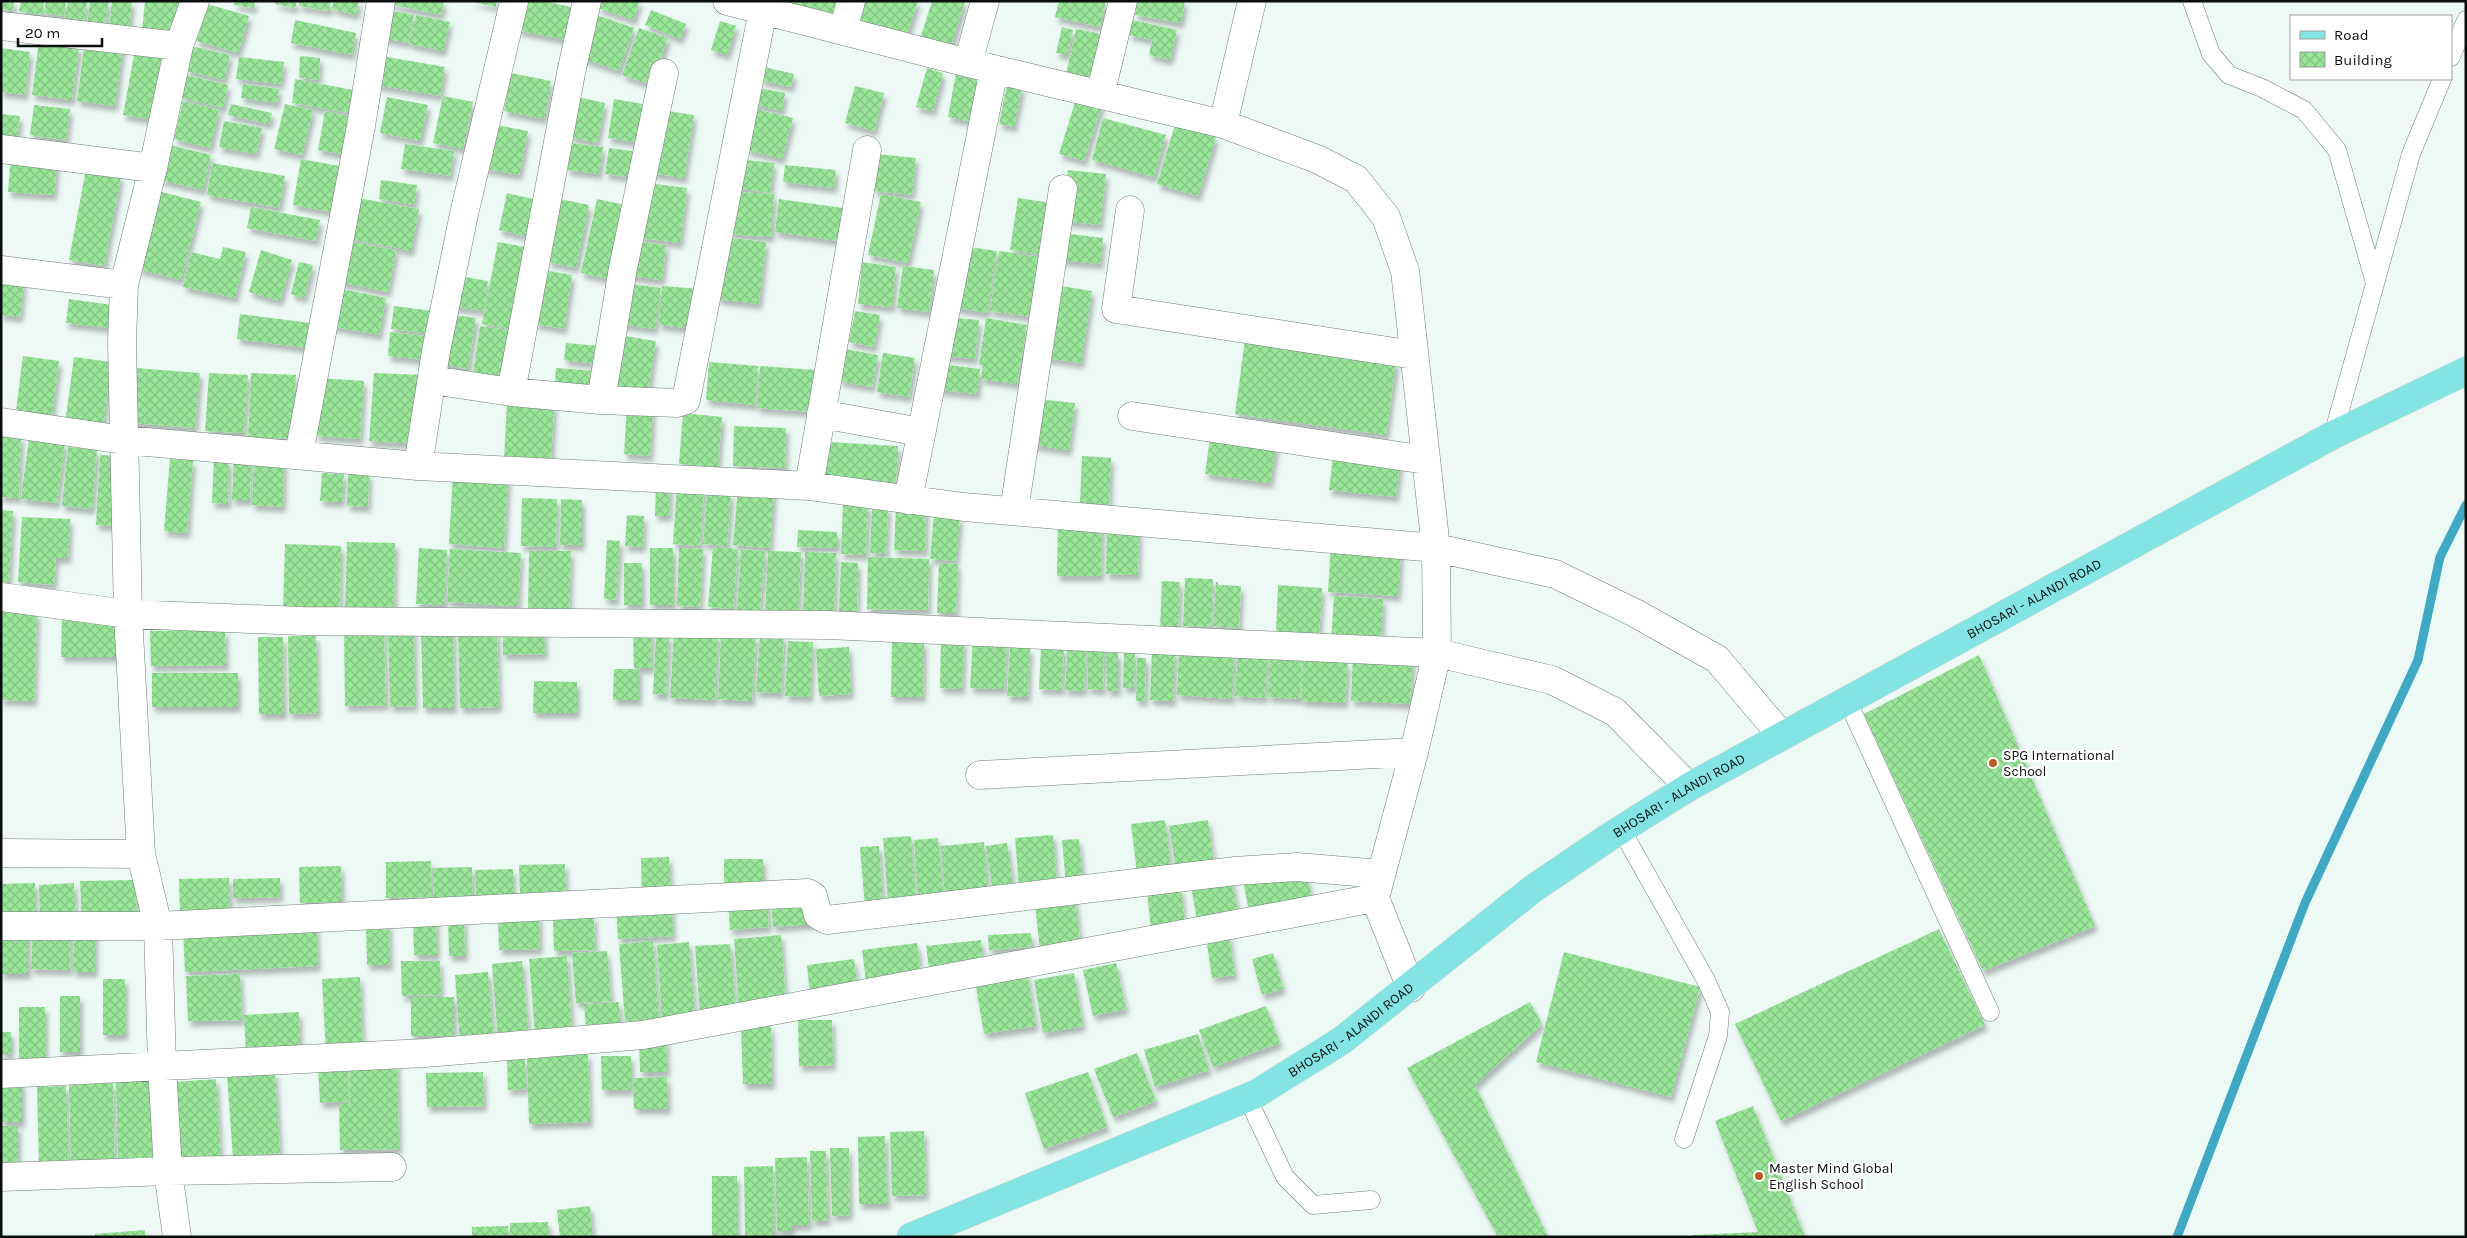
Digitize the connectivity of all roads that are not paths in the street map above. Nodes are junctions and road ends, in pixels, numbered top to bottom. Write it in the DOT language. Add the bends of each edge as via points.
graph roads {
  1 [pos="194,1"];
  2 [pos="381,1"];
  3 [pos="587,1"];
  4 [pos="727,1"];
  5 [pos="851,1"];
  6 [pos="985,1"];
  7 [pos="1123,1"];
  8 [pos="1252,1"];
  9 [pos="2192,1"];
  10 [pos="514,2"];
  11 [pos="763,10"];
  12 [pos="2466,20"];
  13 [pos="1,26"];
  14 [pos="843,31"];
  15 [pos="179,46"];
  16 [pos="2452,55"];
  17 [pos="968,63"];
  18 [pos="994,69"];
  19 [pos="664,73"];
  20 [pos="2442,80"];
  21 [pos="1100,95"];
  22 [pos="1223,124"];
  23 [pos="1,149"];
  24 [pos="867,150"];
  25 [pos="153,168"];
  26 [pos="1063,189"];
  27 [pos="1130,210"];
  28 [pos="1,270"];
  29 [pos="2376,283"];
  30 [pos="124,285"];
  31 [pos="1414,355"];
  32 [pos="2466,371"];
  33 [pos="432,380"];
  34 [pos="511,392"];
  35 [pos="601,400"];
  36 [pos="821,414"];
  37 [pos="1132,416"];
  38 [pos="1,422"];
  39 [pos="921,432"];
  40 [pos="2333,435"];
  41 [pos="124,440"];
  42 [pos="299,454"];
  43 [pos="1426,460"];
  44 [pos="418,466"];
  45 [pos="808,486"];
  46 [pos="908,500"];
  47 [pos="1014,511"];
  48 [pos="1436,548"];
  49 [pos="1,598"];
  50 [pos="128,614"];
  51 [pos="1437,653"];
  52 [pos="1847,700"];
  53 [pos="1782,736"];
  54 [pos="1414,752"];
  55 [pos="980,775"];
  56 [pos="1689,787"];
  57 [pos="1621,829"];
  58 [pos="1,853"];
  59 [pos="140,854"];
  60 [pos="1378,886"];
  61 [pos="1,926"];
  62 [pos="158,926"];
  63 [pos="1411,988"];
  64 [pos="1990,1012"];
  65 [pos="162,1066"];
  66 [pos="1,1074"];
  67 [pos="1247,1098"];
  68 [pos="1684,1139"];
  69 [pos="392,1167"];
  70 [pos="168,1171"];
  71 [pos="1,1177"];
  72 [pos="1371,1200"];
  73 [pos="177,1237"];
  74 [pos="911,1237"];
  1 -- 15 [label="street"];
  2 -- 42 [label="street" via="361,126"];
  3 -- 34 [label="street"];
  4 -- 11 [label="street"];
  5 -- 14 [label="street"];
  6 -- 17 [label="street"];
  7 -- 21 [label="street"];
  8 -- 22 [label="street"];
  9 -- 29 [label="lane" via="2211,54 2229,75 2304,110 2337,150"];
  10 -- 33 [label="street" via="464,214"];
  11 -- 14 [label="street"];
  11 -- 35 [label="street" via="688,395 681,403"];
  12 -- 16 [label="lane"];
  13 -- 15 [label="street"];
  14 -- 17 [label="street"];
  15 -- 25 [label="street"];
  17 -- 18 [label="street"];
  18 -- 21 [label="street"];
  18 -- 39 [label="street"];
  19 -- 35 [label="street" via="623,268"];
  20 -- 29 [label="lane" via="2411,154"];
  21 -- 22 [label="street"];
  22 -- 31 [label="street" via="1317,159 1356,179 1386,217 1405,271"];
  23 -- 25 [label="street"];
  24 -- 36 [label="street"];
  25 -- 30 [label="street"];
  26 -- 47 [label="street"];
  27 -- 31 [label="street" via="1116,309"];
  28 -- 30 [label="street"];
  29 -- 40 [label="lane"];
  30 -- 41 [label="street"];
  31 -- 43 [label="street"];
  32 -- 40 [label="main road, BHOSARI - ALANDI ROAD"];
  33 -- 34 [label="street"];
  33 -- 44 [label="street"];
  34 -- 35 [label="street"];
  36 -- 39 [label="street"];
  36 -- 45 [label="street"];
  37 -- 43 [label="street"];
  38 -- 41 [label="street"];
  39 -- 46 [label="street"];
  40 -- 52 [label="main road, BHOSARI - ALANDI ROAD"];
  41 -- 42 [label="street"];
  41 -- 50 [label="street"];
  42 -- 44 [label="street"];
  43 -- 48 [label="street"];
  44 -- 45 [label="street"];
  45 -- 46 [label="street"];
  46 -- 47 [label="street"];
  47 -- 48 [label="street"];
  48 -- 51 [label="street"];
  48 -- 53 [label="street" via="1555,574 1635,613 1717,659"];
  49 -- 50 [label="street"];
  50 -- 51 [label="street" via="302,621 828,625"];
  50 -- 59 [label="street"];
  51 -- 54 [label="street"];
  51 -- 56 [label="street" via="1552,680 1615,712"];
  52 -- 53 [label="main road, BHOSARI - ALANDI ROAD"];
  52 -- 64 [label="lane"];
  53 -- 56 [label="main road, BHOSARI - ALANDI ROAD"];
  54 -- 55 [label="street"];
  54 -- 60 [label="street"];
  56 -- 57 [label="main road, BHOSARI - ALANDI ROAD"];
  57 -- 63 [label="main road, BHOSARI - ALANDI ROAD" via="1534,888"];
  57 -- 68 [label="lane" via="1707,982 1720,1012 1718,1036"];
  58 -- 59 [label="street"];
  59 -- 62 [label="street"];
  60 -- 62 [label="street" via="1297,867 1236,871 827,920 818,915 813,896 808,893"];
  60 -- 63 [label="street"];
  60 -- 65 [label="street" via="642,1035 425,1053"];
  61 -- 62 [label="street"];
  62 -- 65 [label="street"];
  63 -- 67 [label="main road, BHOSARI - ALANDI ROAD" via="1342,1041"];
  65 -- 66 [label="street"];
  65 -- 70 [label="street"];
  67 -- 72 [label="lane" via="1285,1177 1313,1205"];
  67 -- 74 [label="main road, BHOSARI - ALANDI ROAD"];
  69 -- 70 [label="street"];
  70 -- 71 [label="street"];
  70 -- 73 [label="street"];
}
